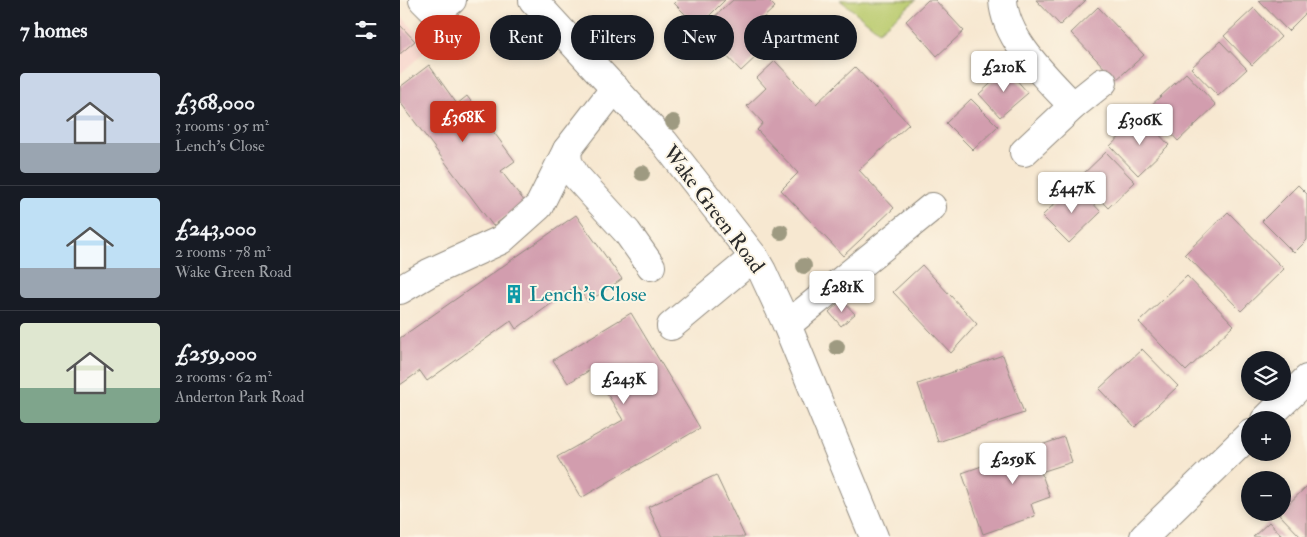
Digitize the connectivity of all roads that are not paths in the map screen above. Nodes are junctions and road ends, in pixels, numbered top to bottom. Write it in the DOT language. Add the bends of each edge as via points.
graph roads {
  1 [pos="423,0"];
  2 [pos="452,0"];
  3 [pos="533,0"];
  4 [pos="1003,0"];
  5 [pos="1103,82"];
  6 [pos="615,88"];
  7 [pos="1073,106"];
  8 [pos="566,150"];
  9 [pos="1024,152"];
  10 [pos="932,207"];
  11 [pos="754,258"];
  12 [pos="651,266"];
  13 [pos="400,290"];
  14 [pos="787,325"];
  15 [pos="671,326"];
  16 [pos="1307,379"];
  17 [pos="1274,411"];
  18 [pos="1241,443"];
  19 [pos="874,537"];
  20 [pos="1144,537"];
  1 -- 2 [label="street" via="436,13"];
  3 -- 6 [label="street, Wake Green Road"];
  4 -- 7 [label="street" via="1012,31 1027,56"];
  5 -- 7 [label="street"];
  6 -- 8 [label="street"];
  6 -- 11 [label="street, Wake Green Road" via="664,142"];
  7 -- 9 [label="street"];
  8 -- 12 [label="street" via="575,175 627,232"];
  8 -- 13 [label="street" via="539,206 501,240 429,272"];
  10 -- 14 [label="street"];
  11 -- 14 [label="street, Wake Green Road"];
  11 -- 15 [label="street"];
  14 -- 19 [label="street, Wake Green Road"];
  16 -- 17 [label="street"];
  18 -- 20 [label="street"];
}
